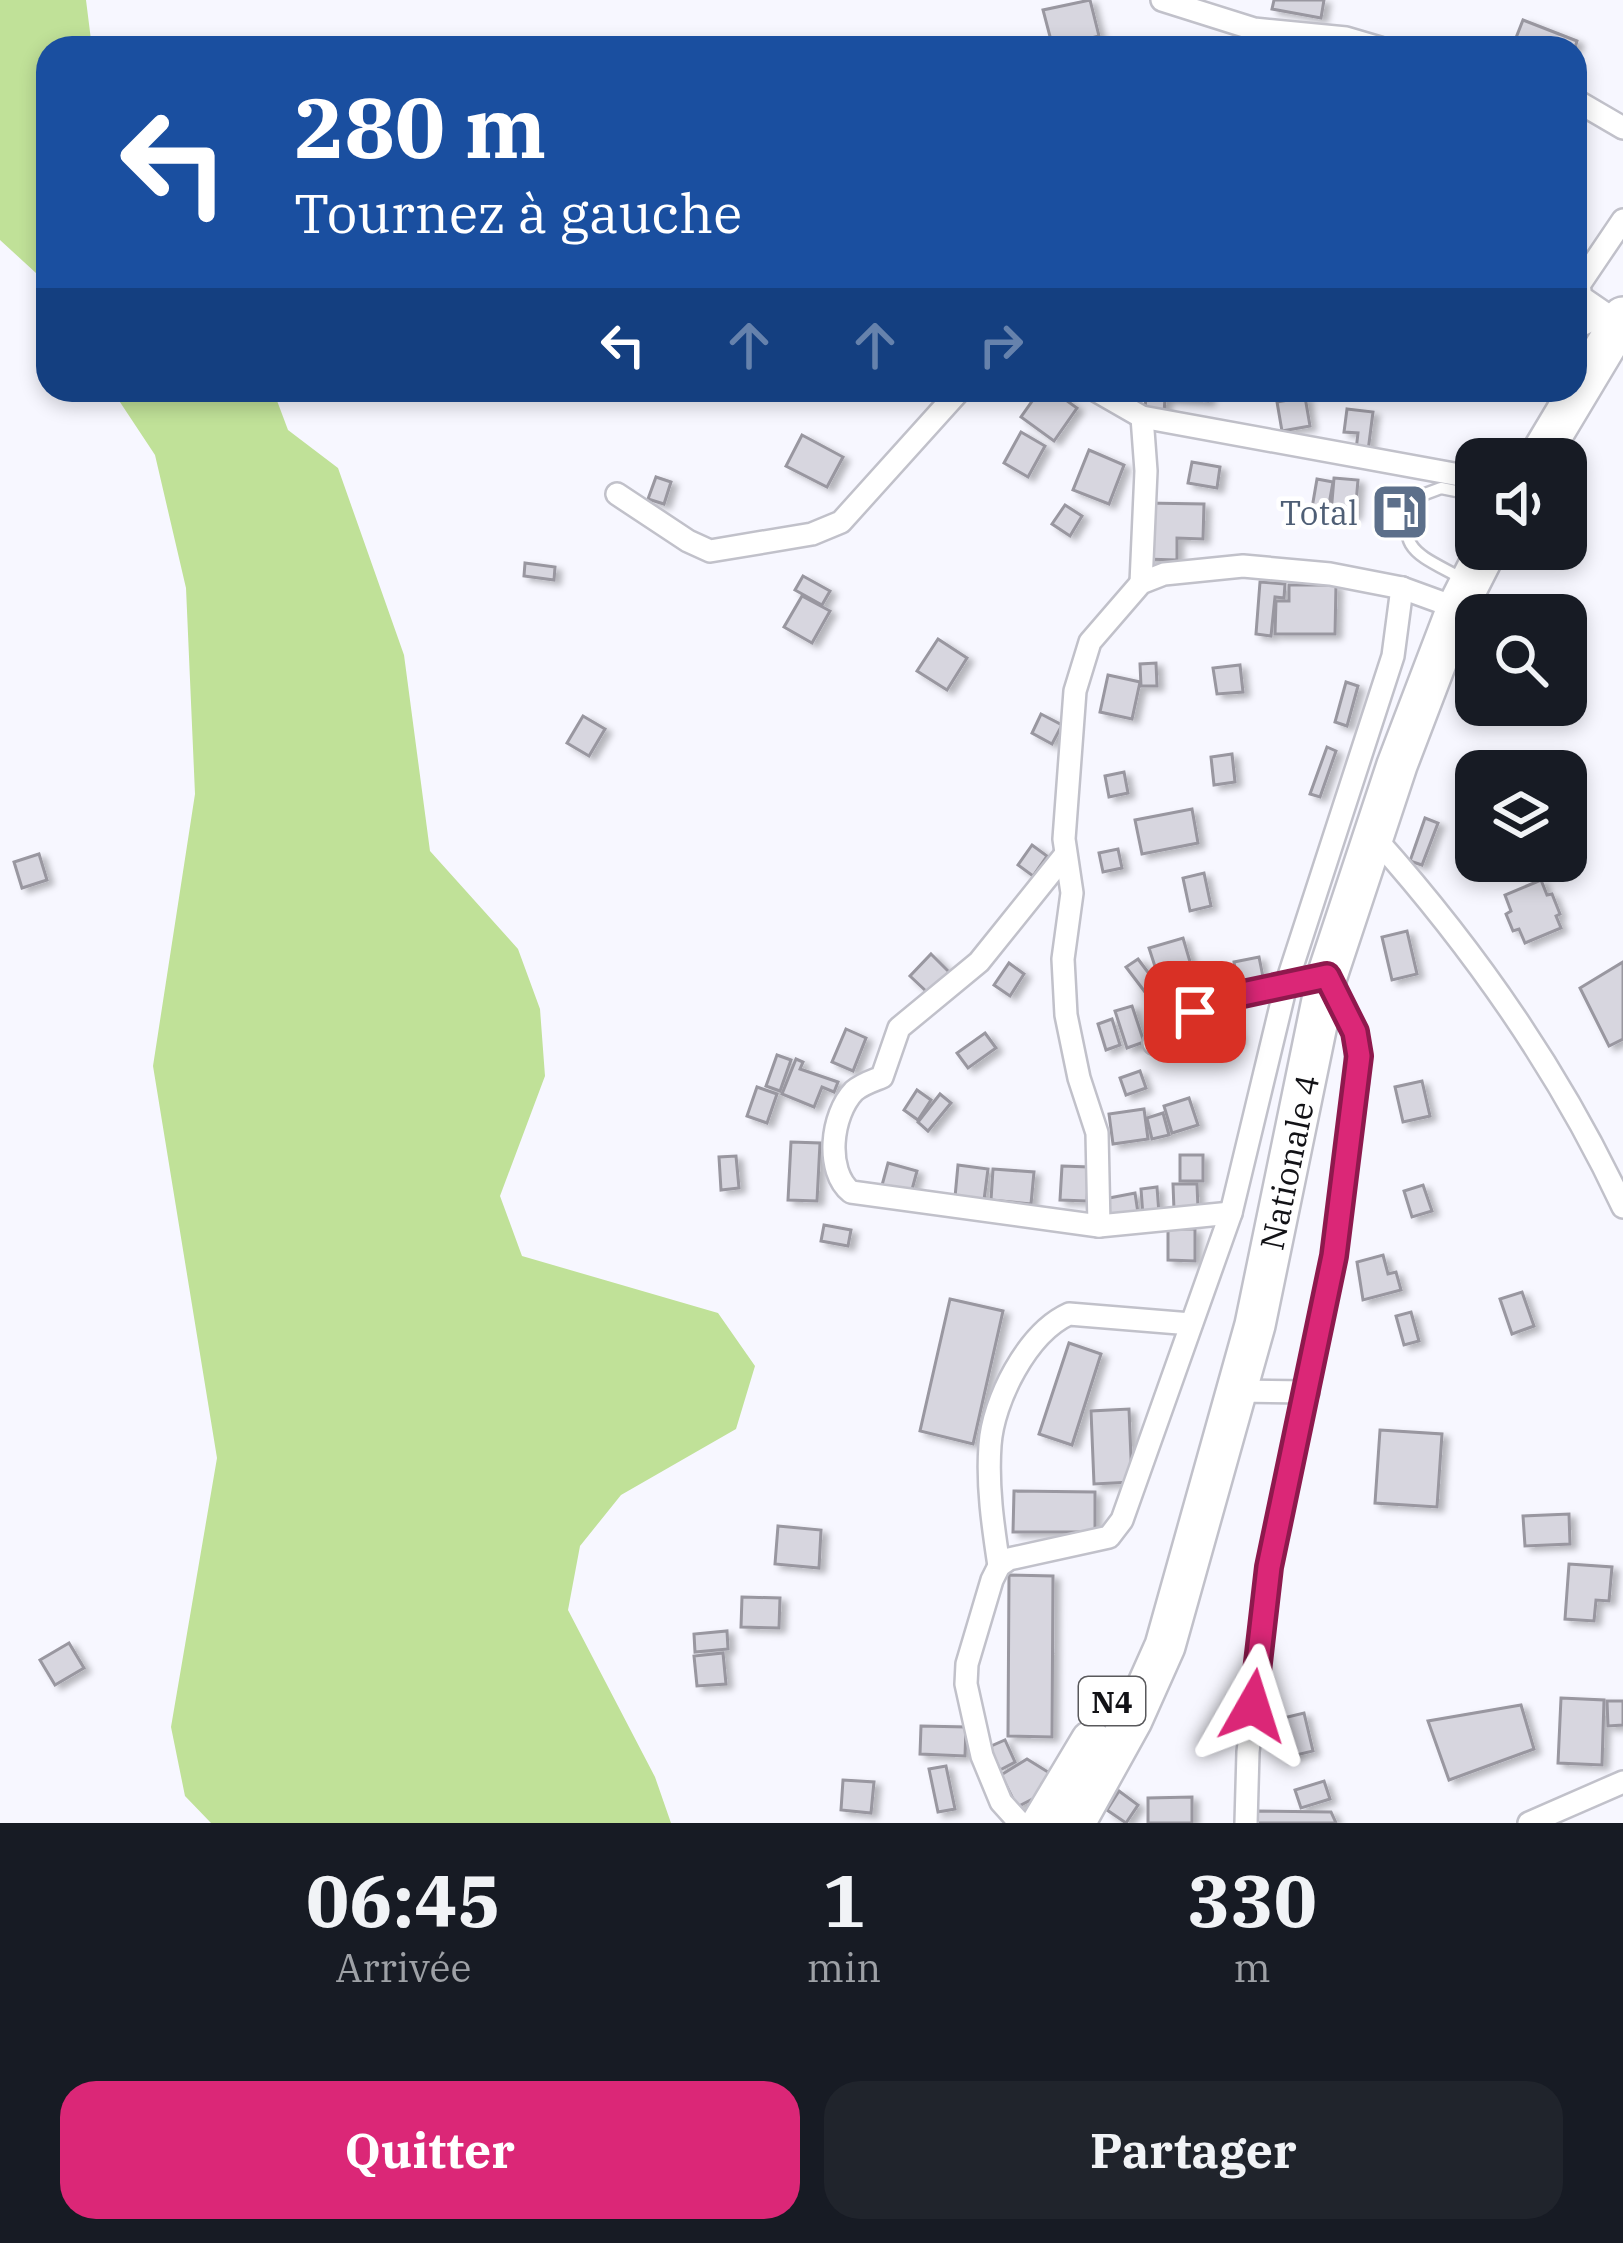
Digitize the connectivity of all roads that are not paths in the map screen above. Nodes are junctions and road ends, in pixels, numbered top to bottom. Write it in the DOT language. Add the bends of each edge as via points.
graph roads {
  1 [pos="1162,0"];
  2 [pos="1328,36"];
  3 [pos="1587,107"];
  4 [pos="1623,128"];
  5 [pos="1623,220"];
  6 [pos="1587,273"];
  7 [pos="1587,301"];
  8 [pos="1616,318"];
  9 [pos="1587,370"];
  10 [pos="949,402"];
  11 [pos="1116,402"];
  12 [pos="1570,402"];
  13 [pos="1142,417"];
  14 [pos="1550,438"];
  15 [pos="1455,474"];
  16 [pos="1455,491"];
  17 [pos="617,494"];
  18 [pos="1471,580"];
  19 [pos="1141,583"];
  20 [pos="1402,588"];
  21 [pos="1375,838"];
  22 [pos="1065,855"];
  23 [pos="1327,976"];
  24 [pos="1286,985"];
  25 [pos="1154,1043"];
  26 [pos="1623,1208"];
  27 [pos="1231,1213"];
  28 [pos="1099,1226"];
  29 [pos="1191,1324"];
  30 [pos="1236,1391"];
  31 [pos="1308,1392"];
  32 [pos="999,1566"];
  33 [pos="1183,1580"];
  34 [pos="1623,1782"];
  35 [pos="1020,1823"];
  36 [pos="1042,1823"];
  37 [pos="1076,1823"];
  38 [pos="1246,1823"];
  39 [pos="1529,1823"];
  1 -- 2 [label="street" via="1254,28"];
  3 -- 4 [label="street"];
  5 -- 6 [label="street"];
  7 -- 8 [label="street"];
  8 -- 9 [label="highway"];
  10 -- 17 [label="street" via="841,522 812,534 710,551"];
  11 -- 13 [label="street"];
  12 -- 14 [label="highway"];
  13 -- 15 [label="street"];
  13 -- 19 [label="street"];
  16 -- 18 [label="lane" via="1418,497 1407,537 1416,554"];
  18 -- 20 [label="street"];
  18 -- 21 [label="highway, Nationale 4 / N4"];
  19 -- 20 [label="street" via="1243,566"];
  19 -- 22 [label="street" via="1090,642 1075,691"];
  20 -- 24 [label="street" via="1393,656"];
  21 -- 23 [label="highway, Nationale 4 / N4"];
  21 -- 26 [label="street" via="1444,916 1546,1064"];
  22 -- 28 [label="street" via="1072,893 1066,1015 1097,1133"];
  22 -- 28 [label="street" via="979,962 899,1028 882,1078 851,1094 836,1127 835,1171 851,1192"];
  23 -- 24 [label="street"];
  23 -- 30 [label="highway, Nationale 4 / N4"];
  23 -- 31 [label="street" via="1355,1032 1358,1078"];
  24 -- 25 [label="street" via="1224,998"];
  24 -- 27 [label="street"];
  27 -- 28 [label="street"];
  27 -- 29 [label="street"];
  29 -- 32 [label="street" via="1122,1520 1108,1538"];
  29 -- 32 [label="street" via="1069,1314 1017,1363 990,1439"];
  30 -- 31 [label="street"];
  30 -- 33 [label="highway, Nationale 4 / N4"];
  31 -- 38 [label="street" via="1269,1567"];
  32 -- 35 [label="street" via="966,1684 982,1756 1001,1802"];
  33 -- 36 [label="highway, Nationale 4 / N4"];
  33 -- 37 [label="highway, Nationale 4 / N4" via="1165,1646"];
  34 -- 39 [label="street"];
}
